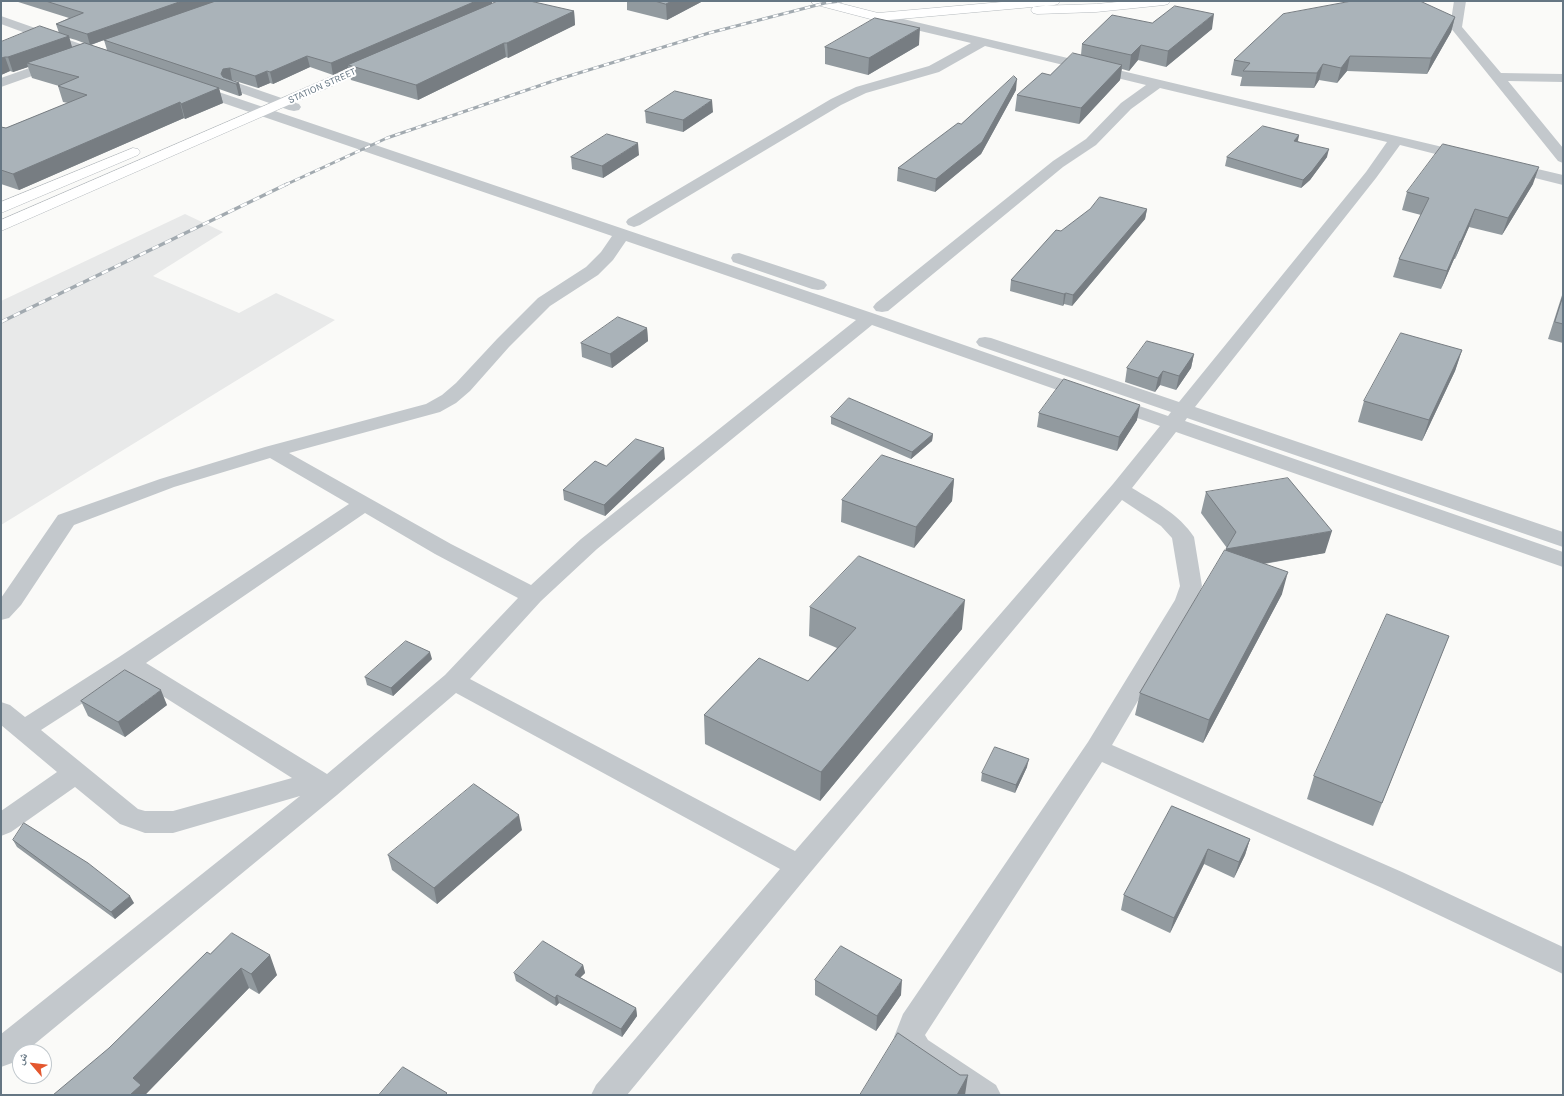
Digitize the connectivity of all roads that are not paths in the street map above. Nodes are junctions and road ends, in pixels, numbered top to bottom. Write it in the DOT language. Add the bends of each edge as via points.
graph roads {
  1 [pos="817,1"];
  2 [pos="1054,1"];
  3 [pos="1164,1"];
  4 [pos="1460,1"];
  5 [pos="1,8"];
  6 [pos="986,8"];
  7 [pos="878,16"];
  8 [pos="1,20"];
  9 [pos="51,24"];
  10 [pos="983,42"];
  11 [pos="110,44"];
  12 [pos="88,51"];
  13 [pos="390,56"];
  14 [pos="117,61"];
  15 [pos="1496,77"];
  16 [pos="1563,78"];
  17 [pos="219,81"];
  18 [pos="1158,83"];
  19 [pos="1,84"];
  20 [pos="181,84"];
  21 [pos="280,96"];
  22 [pos="264,104"];
  23 [pos="243,105"];
  24 [pos="1396,140"];
  25 [pos="1563,158"];
  26 [pos="1480,161"];
  27 [pos="1496,164"];
  28 [pos="1563,180"];
  29 [pos="1,208"];
  30 [pos="1,226"];
  31 [pos="628,228"];
  32 [pos="875,312"];
  33 [pos="1178,417"];
  34 [pos="272,452"];
  35 [pos="1120,489"];
  36 [pos="364,504"];
  37 [pos="1563,540"];
  38 [pos="1563,560"];
  39 [pos="533,596"];
  40 [pos="1,612"];
  41 [pos="128,663"];
  42 [pos="454,681"];
  43 [pos="1,711"];
  44 [pos="23,730"];
  45 [pos="1097,749"];
  46 [pos="75,773"];
  47 [pos="322,784"];
  48 [pos="1,825"];
  49 [pos="799,866"];
  50 [pos="1563,960"];
  51 [pos="1,1053"];
  52 [pos="607,1095"];
  53 [pos="985,1095"];
  1 -- 7 [label="main road"];
  2 -- 6 [label="main road"];
  3 -- 6 [label="main road" via="1049,10"];
  4 -- 15 [label="street" via="1456,27"];
  5 -- 9 [label="street"];
  6 -- 7 [label="main road"];
  7 -- 10 [label="street"];
  8 -- 12 [label="street"];
  10 -- 18 [label="street"];
  10 -- 31 [label="street" via="934,70 861,90 836,102"];
  11 -- 12 [label="street"];
  12 -- 14 [label="street"];
  12 -- 19 [label="street"];
  13 -- 21 [label="main road, STATION STREET"];
  15 -- 16 [label="street"];
  15 -- 25 [label="street"];
  17 -- 22 [label="street"];
  18 -- 24 [label="street"];
  18 -- 32 [label="street" via="1126,106 1091,142 1058,164"];
  20 -- 23 [label="street"];
  21 -- 22 [label="main road, STATION STREET"];
  21 -- 31 [label="street" via="466,164"];
  22 -- 23 [label="street"];
  22 -- 30 [label="main road, STATION STREET"];
  22 -- 31 [label="street"];
  23 -- 29 [label="main road"];
  24 -- 26 [label="street"];
  24 -- 33 [label="street" via="1367,181"];
  27 -- 28 [label="street"];
  31 -- 32 [label="street"];
  31 -- 34 [label="street" via="592,271 544,302 449,399 433,408"];
  32 -- 33 [label="street"];
  32 -- 39 [label="street" via="589,544"];
  33 -- 35 [label="street"];
  33 -- 37 [label="street"];
  33 -- 38 [label="street" via="1370,494"];
  34 -- 36 [label="street"];
  34 -- 40 [label="street" via="167,483 66,520 14,600"];
  35 -- 45 [label="street" via="1169,521 1183,537 1191,586 1186,600"];
  35 -- 49 [label="street"];
  36 -- 39 [label="street"];
  36 -- 41 [label="street"];
  39 -- 42 [label="street"];
  41 -- 44 [label="street"];
  41 -- 47 [label="street"];
  42 -- 47 [label="street"];
  42 -- 49 [label="street"];
  43 -- 44 [label="street"];
  44 -- 46 [label="street"];
  45 -- 50 [label="street" via="1392,880"];
  45 -- 53 [label="street" via="914,1024 909,1037 917,1050"];
  46 -- 47 [label="street" via="129,817 145,822 173,822"];
  46 -- 48 [label="street"];
  47 -- 51 [label="street"];
  49 -- 52 [label="street"];
}
